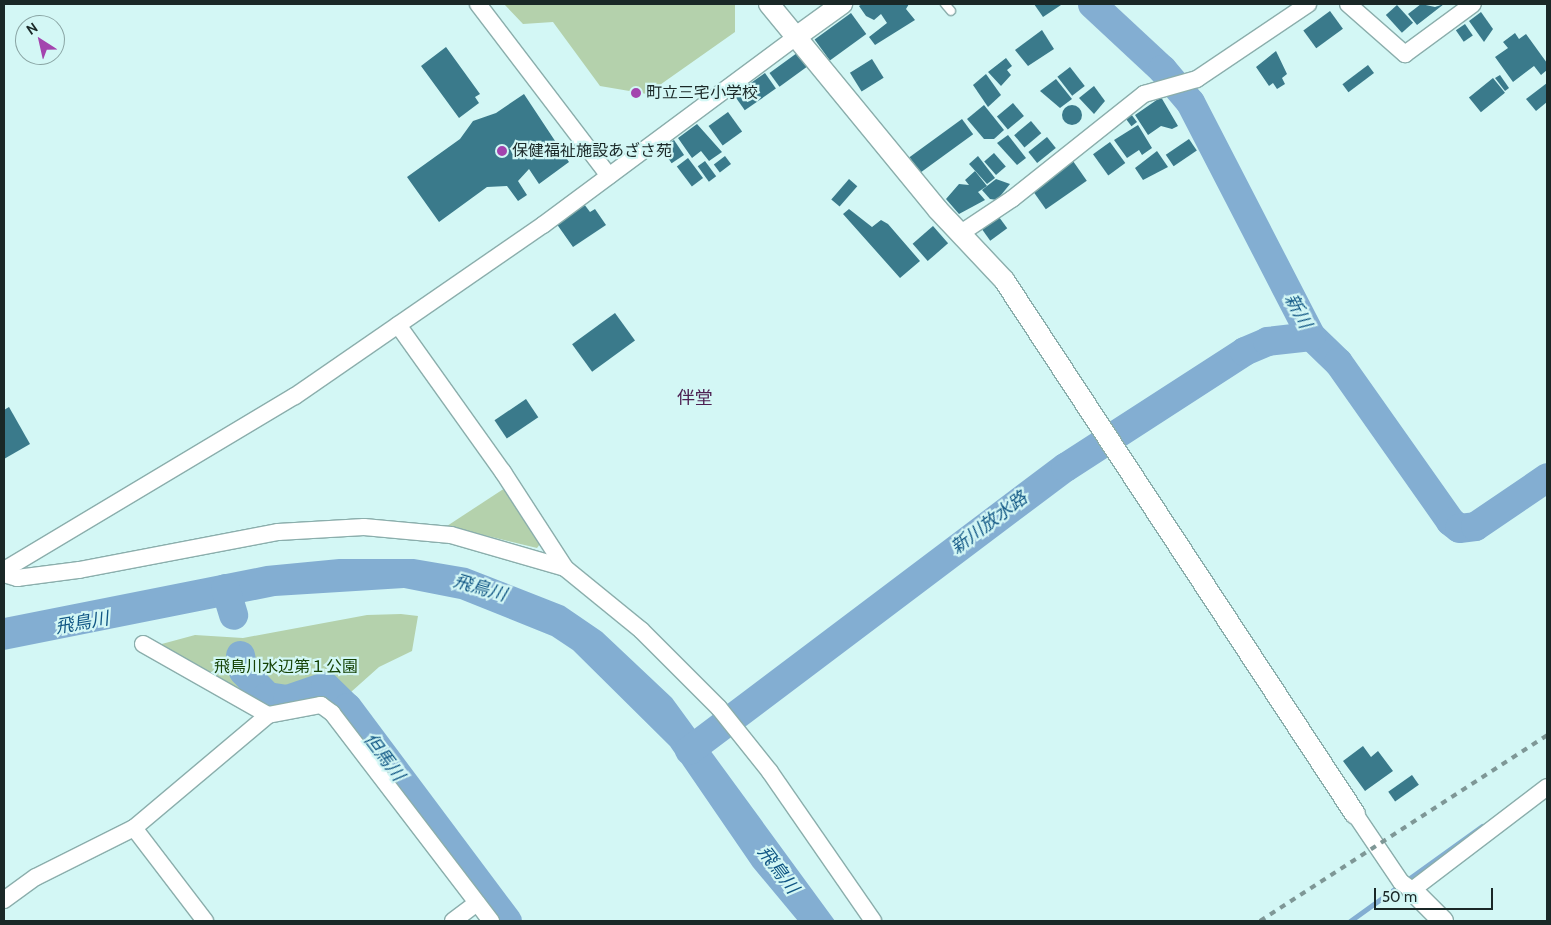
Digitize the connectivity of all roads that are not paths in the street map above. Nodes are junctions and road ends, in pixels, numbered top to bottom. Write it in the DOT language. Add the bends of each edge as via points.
graph roads {
  1 [pos="478,4"];
  2 [pos="769,4"];
  3 [pos="842,4"];
  4 [pos="945,4"];
  5 [pos="1308,4"];
  6 [pos="1348,4"];
  7 [pos="1473,4"];
  8 [pos="951,11"];
  9 [pos="796,37"];
  10 [pos="609,176"];
  11 [pos="961,233"];
  12 [pos="398,325"];
  13 [pos="565,568"];
  14 [pos="4,570"];
  15 [pos="4,574"];
  16 [pos="143,644"];
  17 [pos="268,715"];
  18 [pos="1547,788"];
  19 [pos="1355,814"];
  20 [pos="134,828"];
  21 [pos="1412,890"];
  22 [pos="4,900"];
  23 [pos="477,903"];
  24 [pos="205,921"];
  25 [pos="454,921"];
  26 [pos="491,921"];
  27 [pos="873,921"];
  28 [pos="1443,921"];
  1 -- 10 [label="street"];
  2 -- 9 [label="street"];
  3 -- 9 [label="street"];
  4 -- 8 [label="lane"];
  5 -- 11 [label="street" via="1197,79 1144,94 1012,199"];
  6 -- 7 [label="street" via="1405,54"];
  9 -- 10 [label="street"];
  9 -- 11 [label="street"];
  10 -- 12 [label="street"];
  11 -- 19 [label="street" via="1004,280"];
  12 -- 13 [label="street" via="503,472"];
  12 -- 14 [label="street" via="295,396"];
  13 -- 15 [label="street" via="452,535 364,527 278,532 79,570 17,578"];
  13 -- 27 [label="street" via="641,630 718,708 738,737 770,772"];
  16 -- 17 [label="street"];
  17 -- 20 [label="street"];
  17 -- 23 [label="street" via="321,705 332,713"];
  18 -- 21 [label="street"];
  19 -- 21 [label="street" via="1401,882"];
  20 -- 22 [label="street" via="36,877"];
  20 -- 24 [label="street"];
  21 -- 28 [label="street"];
  23 -- 25 [label="street"];
  23 -- 26 [label="street"];
}
